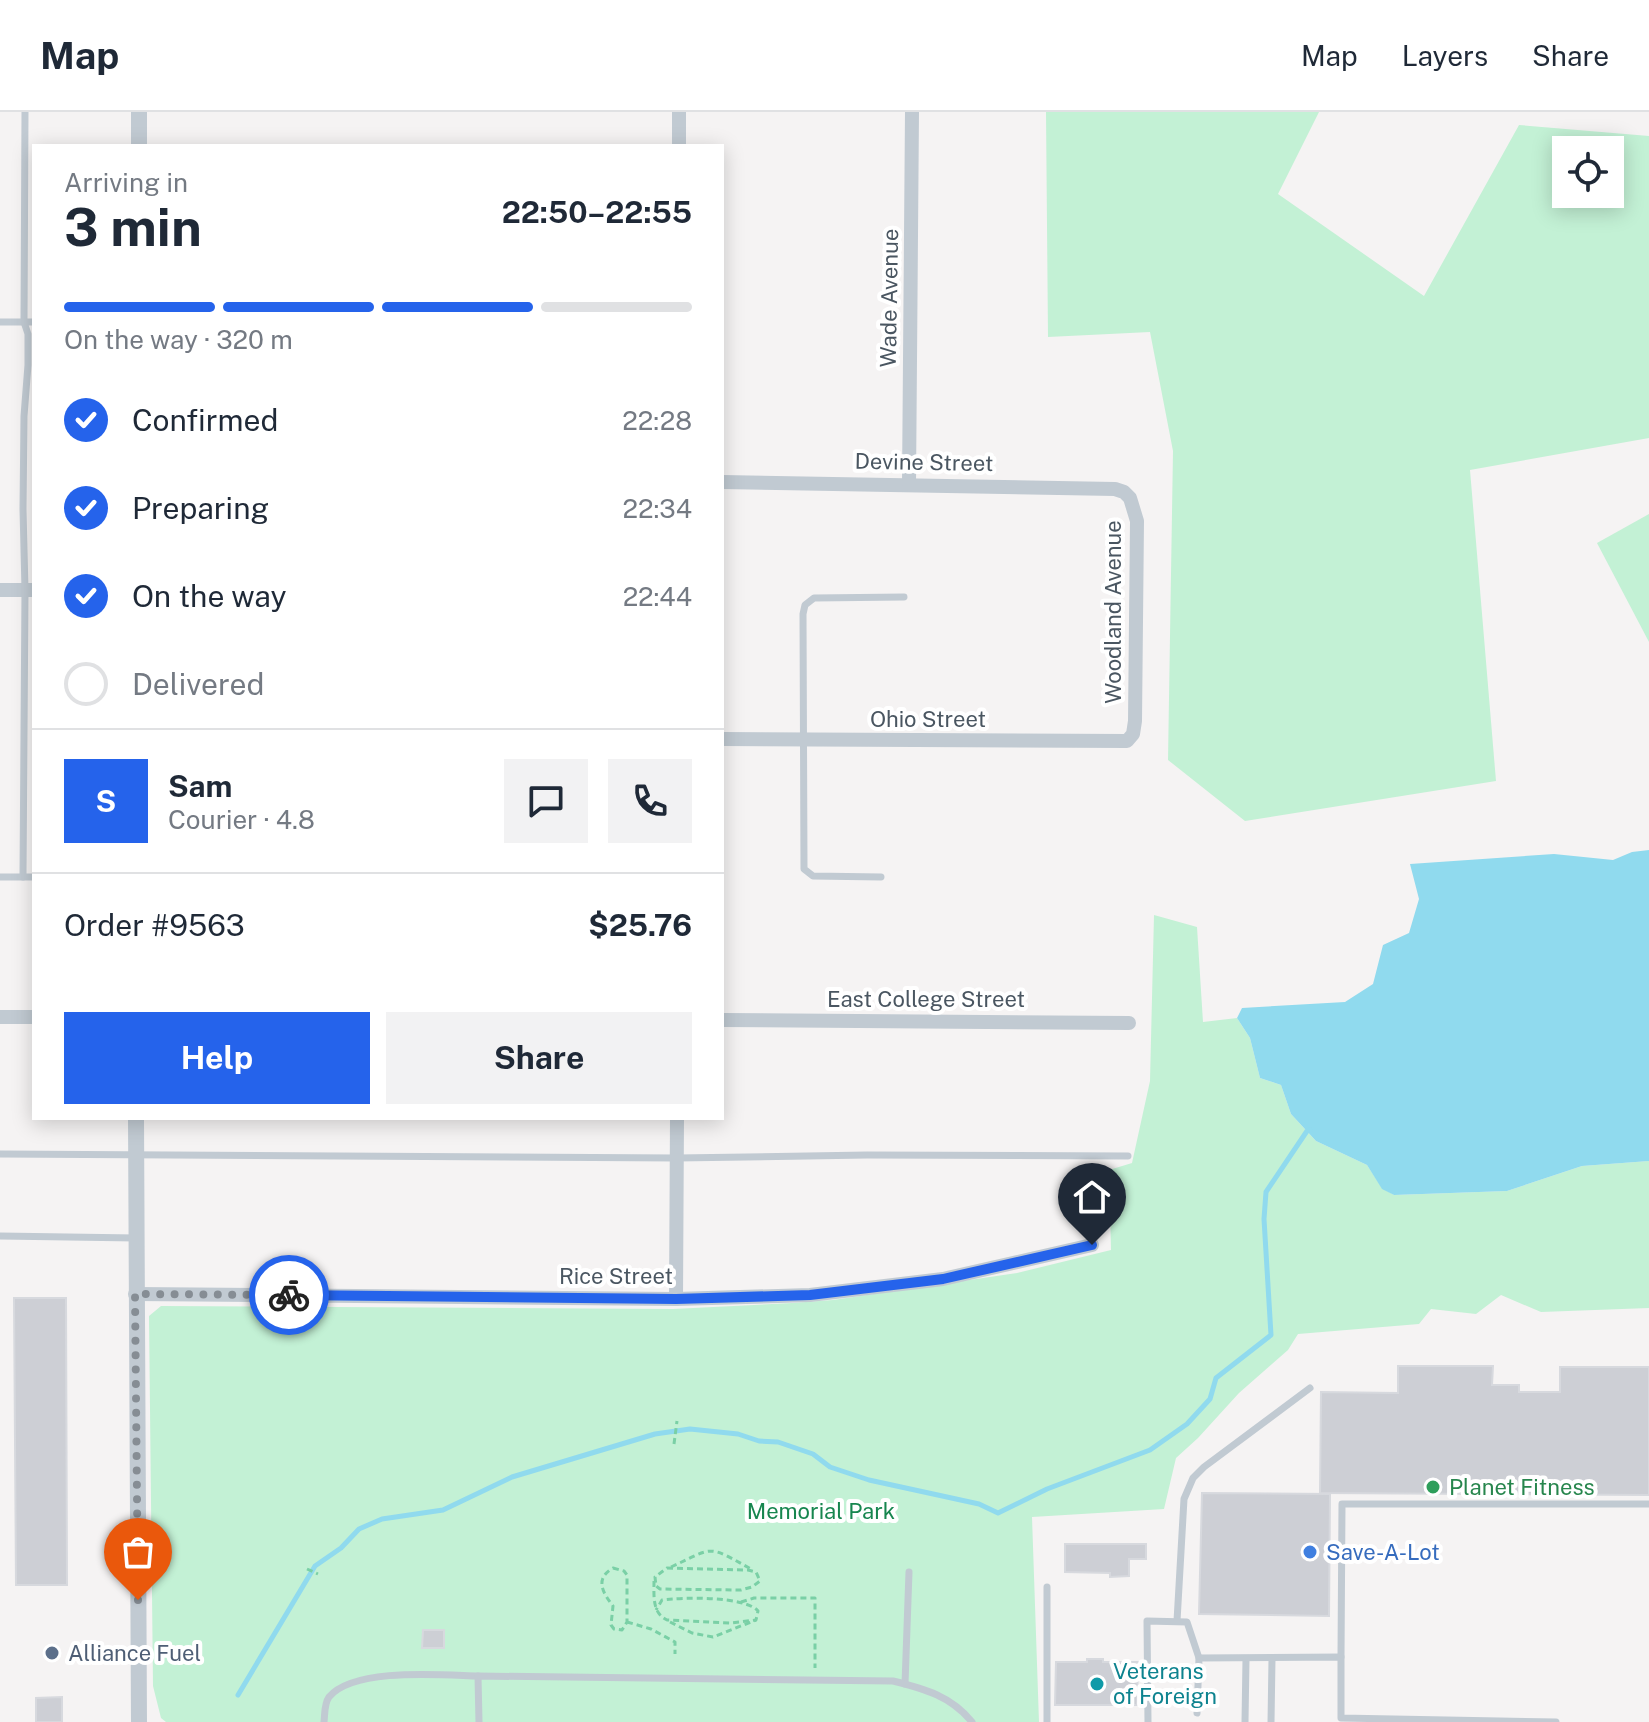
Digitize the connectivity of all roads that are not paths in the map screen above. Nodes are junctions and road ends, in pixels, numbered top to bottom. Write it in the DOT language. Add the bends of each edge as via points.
graph roads {
  1 [pos="25,112"];
  2 [pos="139,112"];
  3 [pos="679,112"];
  4 [pos="912,112"];
  5 [pos="139,144"];
  6 [pos="679,144"];
  7 [pos="0,322"];
  8 [pos="24,322"];
  9 [pos="32,322"];
  10 [pos="724,482"];
  11 [pos="909,484"];
  12 [pos="1124,492"];
  13 [pos="0,590"];
  14 [pos="30,590"];
  15 [pos="904,597"];
  16 [pos="1132,737"];
  17 [pos="724,739"];
  18 [pos="804,740"];
  19 [pos="0,877"];
  20 [pos="23,877"];
  21 [pos="32,877"];
  22 [pos="881,877"];
  23 [pos="0,1017"];
  24 [pos="32,1017"];
  25 [pos="724,1020"];
  26 [pos="1129,1023"];
  27 [pos="136,1120"];
  28 [pos="677,1120"];
  29 [pos="0,1154"];
  30 [pos="136,1154"];
  31 [pos="1128,1156"];
  32 [pos="677,1158"];
  33 [pos="0,1236"];
  34 [pos="136,1238"];
  35 [pos="1092,1245"];
  36 [pos="135,1294"];
  37 [pos="676,1299"];
  38 [pos="1310,1388"];
  39 [pos="1649,1504"];
  40 [pos="909,1572"];
  41 [pos="1047,1587"];
  42 [pos="1177,1621"];
  43 [pos="1341,1657"];
  44 [pos="1199,1658"];
  45 [pos="1246,1659"];
  46 [pos="1272,1659"];
  47 [pos="478,1676"];
  48 [pos="905,1684"];
  49 [pos="1197,1713"];
  50 [pos="139,1722"];
  51 [pos="324,1722"];
  52 [pos="479,1722"];
  53 [pos="972,1722"];
  54 [pos="1047,1722"];
  55 [pos="1148,1722"];
  56 [pos="1245,1722"];
  57 [pos="1271,1722"];
  58 [pos="1556,1722"];
  1 -- 8 [label="lane"];
  2 -- 5 [label="street"];
  3 -- 6 [label="street"];
  4 -- 11 [label="street, Wade Avenue"];
  7 -- 8 [label="lane"];
  8 -- 9 [label="lane"];
  8 -- 14 [label="lane" via="28,365 23,509"];
  10 -- 11 [label="street, Devine Street"];
  11 -- 12 [label="street, Devine Street" via="1094,486"];
  12 -- 16 [label="street, Woodland Avenue" via="1135,509 1138,545"];
  13 -- 14 [label="street"];
  14 -- 20 [label="lane"];
  15 -- 18 [label="lane" via="814,598 805,605"];
  16 -- 18 [label="street, Ohio Street" via="1121,742"];
  17 -- 18 [label="street, Ohio Street"];
  18 -- 22 [label="lane" via="804,869 813,876"];
  19 -- 20 [label="lane"];
  20 -- 21 [label="lane"];
  23 -- 24 [label="street"];
  25 -- 26 [label="street, East College Street"];
  27 -- 30 [label="street"];
  28 -- 32 [label="street"];
  29 -- 30 [label="lane"];
  30 -- 32 [label="lane"];
  30 -- 34 [label="street"];
  31 -- 32 [label="lane"];
  32 -- 37 [label="street"];
  33 -- 34 [label="lane"];
  34 -- 36 [label="street"];
  35 -- 37 [label="street, Rice Street" via="889,1287"];
  36 -- 37 [label="street, Rice Street"];
  36 -- 50 [label="street"];
  38 -- 42 [label="lane" via="1204,1467 1188,1487"];
  39 -- 43 [label="lane" via="1342,1504"];
  40 -- 48 [label="lane"];
  41 -- 54 [label="lane"];
  42 -- 44 [label="lane" via="1187,1622"];
  42 -- 55 [label="lane" via="1147,1621"];
  43 -- 46 [label="lane"];
  43 -- 58 [label="lane" via="1341,1718"];
  44 -- 45 [label="lane"];
  44 -- 49 [label="lane"];
  45 -- 46 [label="lane"];
  45 -- 56 [label="lane"];
  46 -- 57 [label="lane"];
  47 -- 48 [label="lane" via="815,1678"];
  47 -- 51 [label="lane" via="366,1677 330,1696"];
  47 -- 52 [label="lane"];
  48 -- 53 [label="lane" via="938,1693"];
}
